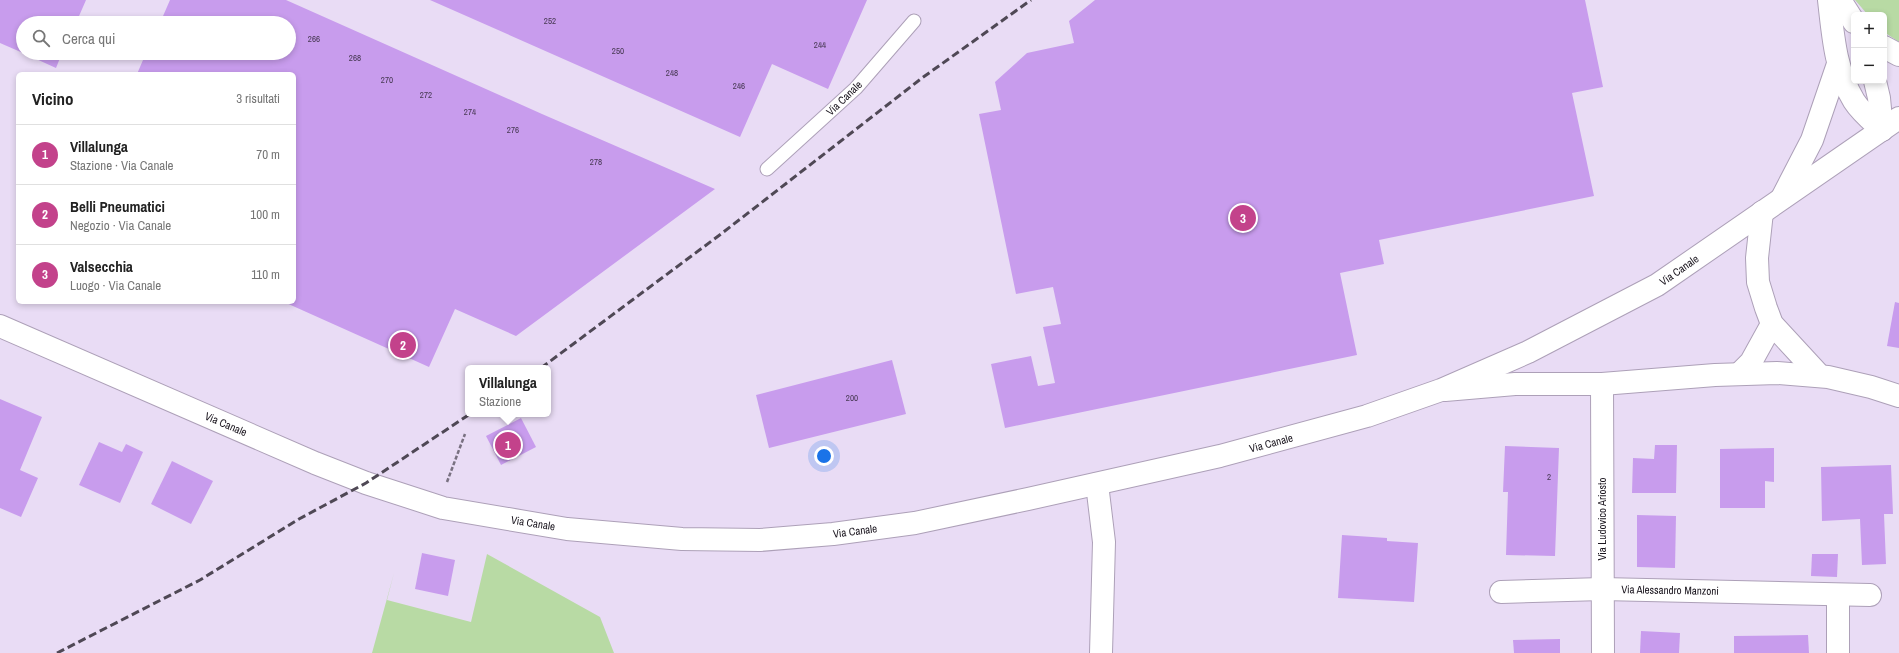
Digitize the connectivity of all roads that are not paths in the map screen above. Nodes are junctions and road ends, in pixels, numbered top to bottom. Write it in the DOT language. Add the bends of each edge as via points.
graph roads {
  1 [pos="1829,0"];
  2 [pos="1840,0"];
  3 [pos="1851,17"];
  4 [pos="914,21"];
  5 [pos="1886,48"];
  6 [pos="1899,55"];
  7 [pos="1838,64"];
  8 [pos="1876,84"];
  9 [pos="1890,124"];
  10 [pos="767,169"];
  11 [pos="1782,198"];
  12 [pos="1762,212"];
  13 [pos="1772,324"];
  14 [pos="0,326"];
  15 [pos="1739,374"];
  16 [pos="1820,376"];
  17 [pos="1602,384"];
  18 [pos="1441,390"];
  19 [pos="1899,396"];
  20 [pos="1097,484"];
  21 [pos="1602,589"];
  22 [pos="1501,592"];
  23 [pos="1838,595"];
  24 [pos="1870,595"];
  25 [pos="1101,653"];
  26 [pos="1603,653"];
  27 [pos="1838,653"];
  1 -- 7 [label="main road"];
  2 -- 3 [label="main road"];
  4 -- 10 [label="lane, Via Canale" via="856,88"];
  5 -- 6 [label="main road"];
  7 -- 9 [label="main road" via="1854,100 1864,113"];
  7 -- 11 [label="main road" via="1812,140"];
  8 -- 9 [label="main road"];
  9 -- 11 [label="main road, Via Canale"];
  11 -- 12 [label="main road, Via Canale"];
  12 -- 13 [label="main road" via="1757,258 1758,282"];
  12 -- 18 [label="main road, Via Canale" via="1657,285 1528,352"];
  13 -- 15 [label="main road" via="1751,362"];
  13 -- 16 [label="main road"];
  14 -- 20 [label="main road, Via Canale" via="366,483 443,508 567,529 682,540 760,540 833,534 915,523"];
  15 -- 16 [label="main road, Via Canale"];
  15 -- 17 [label="main road, Via Canale"];
  16 -- 19 [label="main road, Via Canale"];
  17 -- 18 [label="main road, Via Canale" via="1515,384"];
  17 -- 21 [label="main road, Via Ludovico Ariosto"];
  18 -- 20 [label="main road, Via Canale" via="1367,416 1296,436"];
  20 -- 25 [label="main road" via="1104,542"];
  21 -- 22 [label="main road, Via Alessandro Manzoni"];
  21 -- 23 [label="main road, Via Alessandro Manzoni"];
  21 -- 26 [label="main road, Via Ludovico Ariosto"];
  23 -- 24 [label="main road, Via Alessandro Manzoni"];
  23 -- 27 [label="main road"];
}
